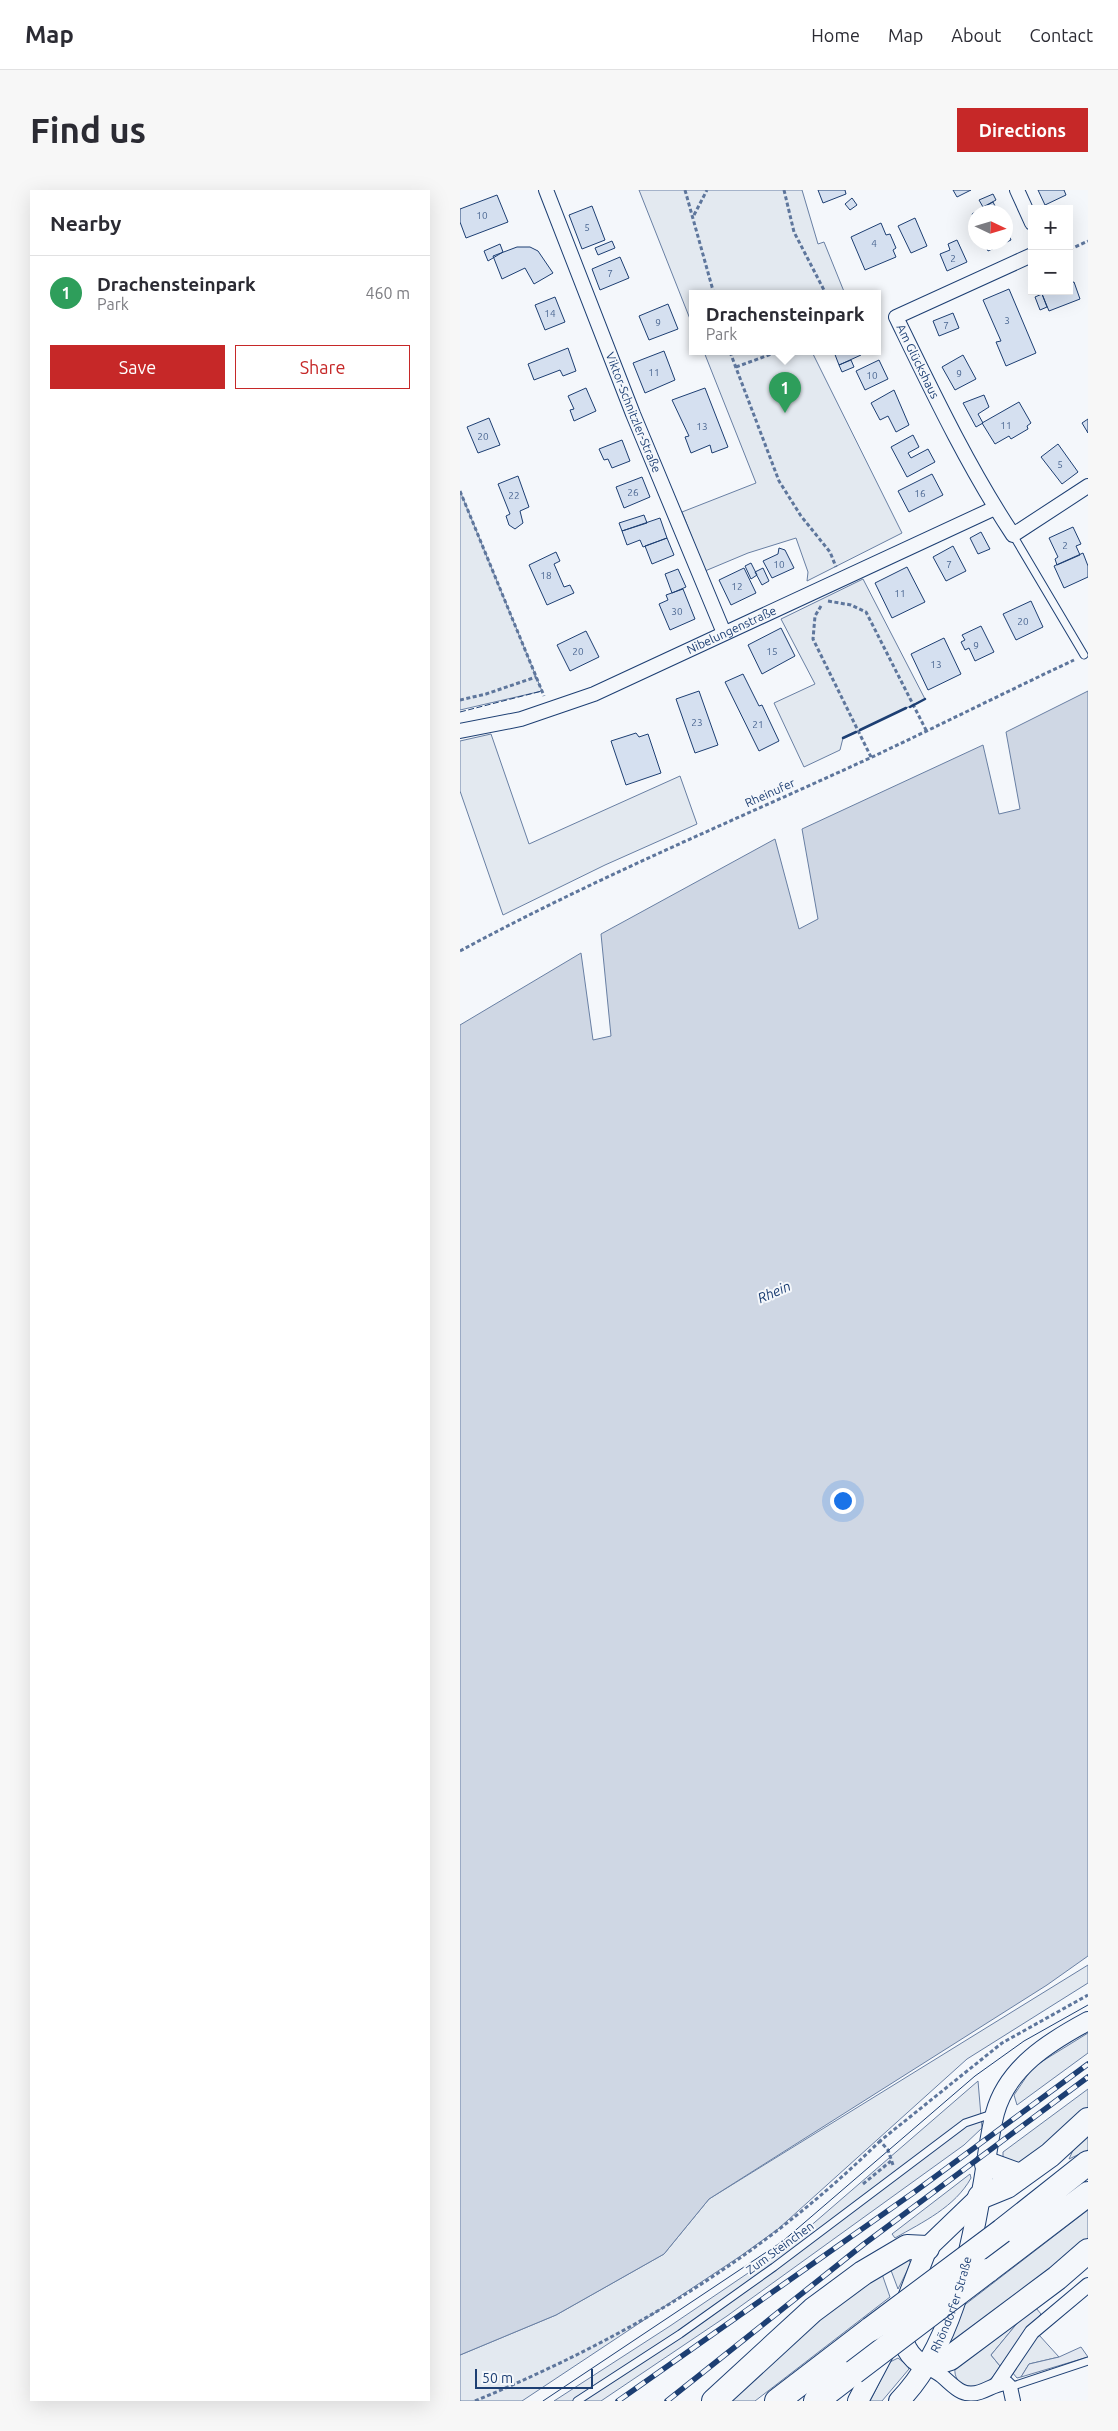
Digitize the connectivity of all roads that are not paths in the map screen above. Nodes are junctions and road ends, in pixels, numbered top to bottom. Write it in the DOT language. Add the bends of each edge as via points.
graph roads {
  1 [pos="546,190"];
  2 [pos="1017,190"];
  3 [pos="1028,214"];
  4 [pos="1028,256"];
  5 [pos="1088,486"];
  6 [pos="995,508"];
  7 [pos="1014,535"];
  8 [pos="724,633"];
  9 [pos="1084,654"];
  10 [pos="460,731"];
  11 [pos="1088,2021"];
  12 [pos="995,2113"];
  13 [pos="1088,2120"];
  14 [pos="1088,2163"];
  15 [pos="987,2164"];
  16 [pos="1020,2176"];
  17 [pos="1088,2194"];
  18 [pos="980,2197"];
  19 [pos="927,2248"];
  20 [pos="1088,2251"];
  21 [pos="1088,2285"];
  22 [pos="956,2304"];
  23 [pos="899,2324"];
  24 [pos="1088,2361"];
  25 [pos="925,2366"];
  26 [pos="1003,2385"];
  27 [pos="577,2401"];
  28 [pos="714,2401"];
  29 [pos="777,2401"];
  30 [pos="816,2401"];
  31 [pos="858,2401"];
  32 [pos="899,2401"];
  33 [pos="1013,2401"];
  1 -- 8 [label="street, Viktor-Schnitzler-Straße" via="633,414"];
  2 -- 3 [label="street"];
  4 -- 6 [label="street, Am Glückshaus" via="896,317 940,408"];
  5 -- 7 [label="street"];
  6 -- 7 [label="street, Am Glückshaus"];
  6 -- 8 [label="street, Nibelungenstraße" via="825,595"];
  7 -- 9 [label="lane"];
  8 -- 10 [label="street, Nibelungenstraße" via="594,694 521,718"];
  11 -- 12 [label="street, Rhöndorfer Straße" via="1022,2065 1005,2089"];
  12 -- 15 [label="street, Rhöndorfer Straße"];
  12 -- 27 [label="lane, Zum Steinchen" via="965,2123 774,2267 680,2334"];
  13 -- 16 [label="highway" via="1050,2155"];
  14 -- 29 [label="highway, bridge"];
  15 -- 16 [label="highway"];
  15 -- 18 [label="street, Rhöndorfer Straße"];
  16 -- 18 [label="highway" via="1007,2186"];
  17 -- 30 [label="highway, bridge"];
  18 -- 19 [label="main road"];
  18 -- 22 [label="main road, Rhöndorfer Straße"];
  19 -- 22 [label="main road" via="955,2275"];
  19 -- 23 [label="main road"];
  19 -- 28 [label="highway" via="907,2247 863,2273 813,2310"];
  20 -- 25 [label="highway" via="950,2358"];
  21 -- 26 [label="street" via="1032,2332"];
  22 -- 25 [label="main road, Rhöndorfer Straße"];
  23 -- 25 [label="main road" via="903,2344 916,2361"];
  23 -- 31 [label="main road"];
  24 -- 26 [label="lane"];
  25 -- 26 [label="street" via="958,2391 970,2394"];
  25 -- 32 [label="main road, Rhöndorfer Straße" via="913,2387"];
  26 -- 33 [label="street"];
}
